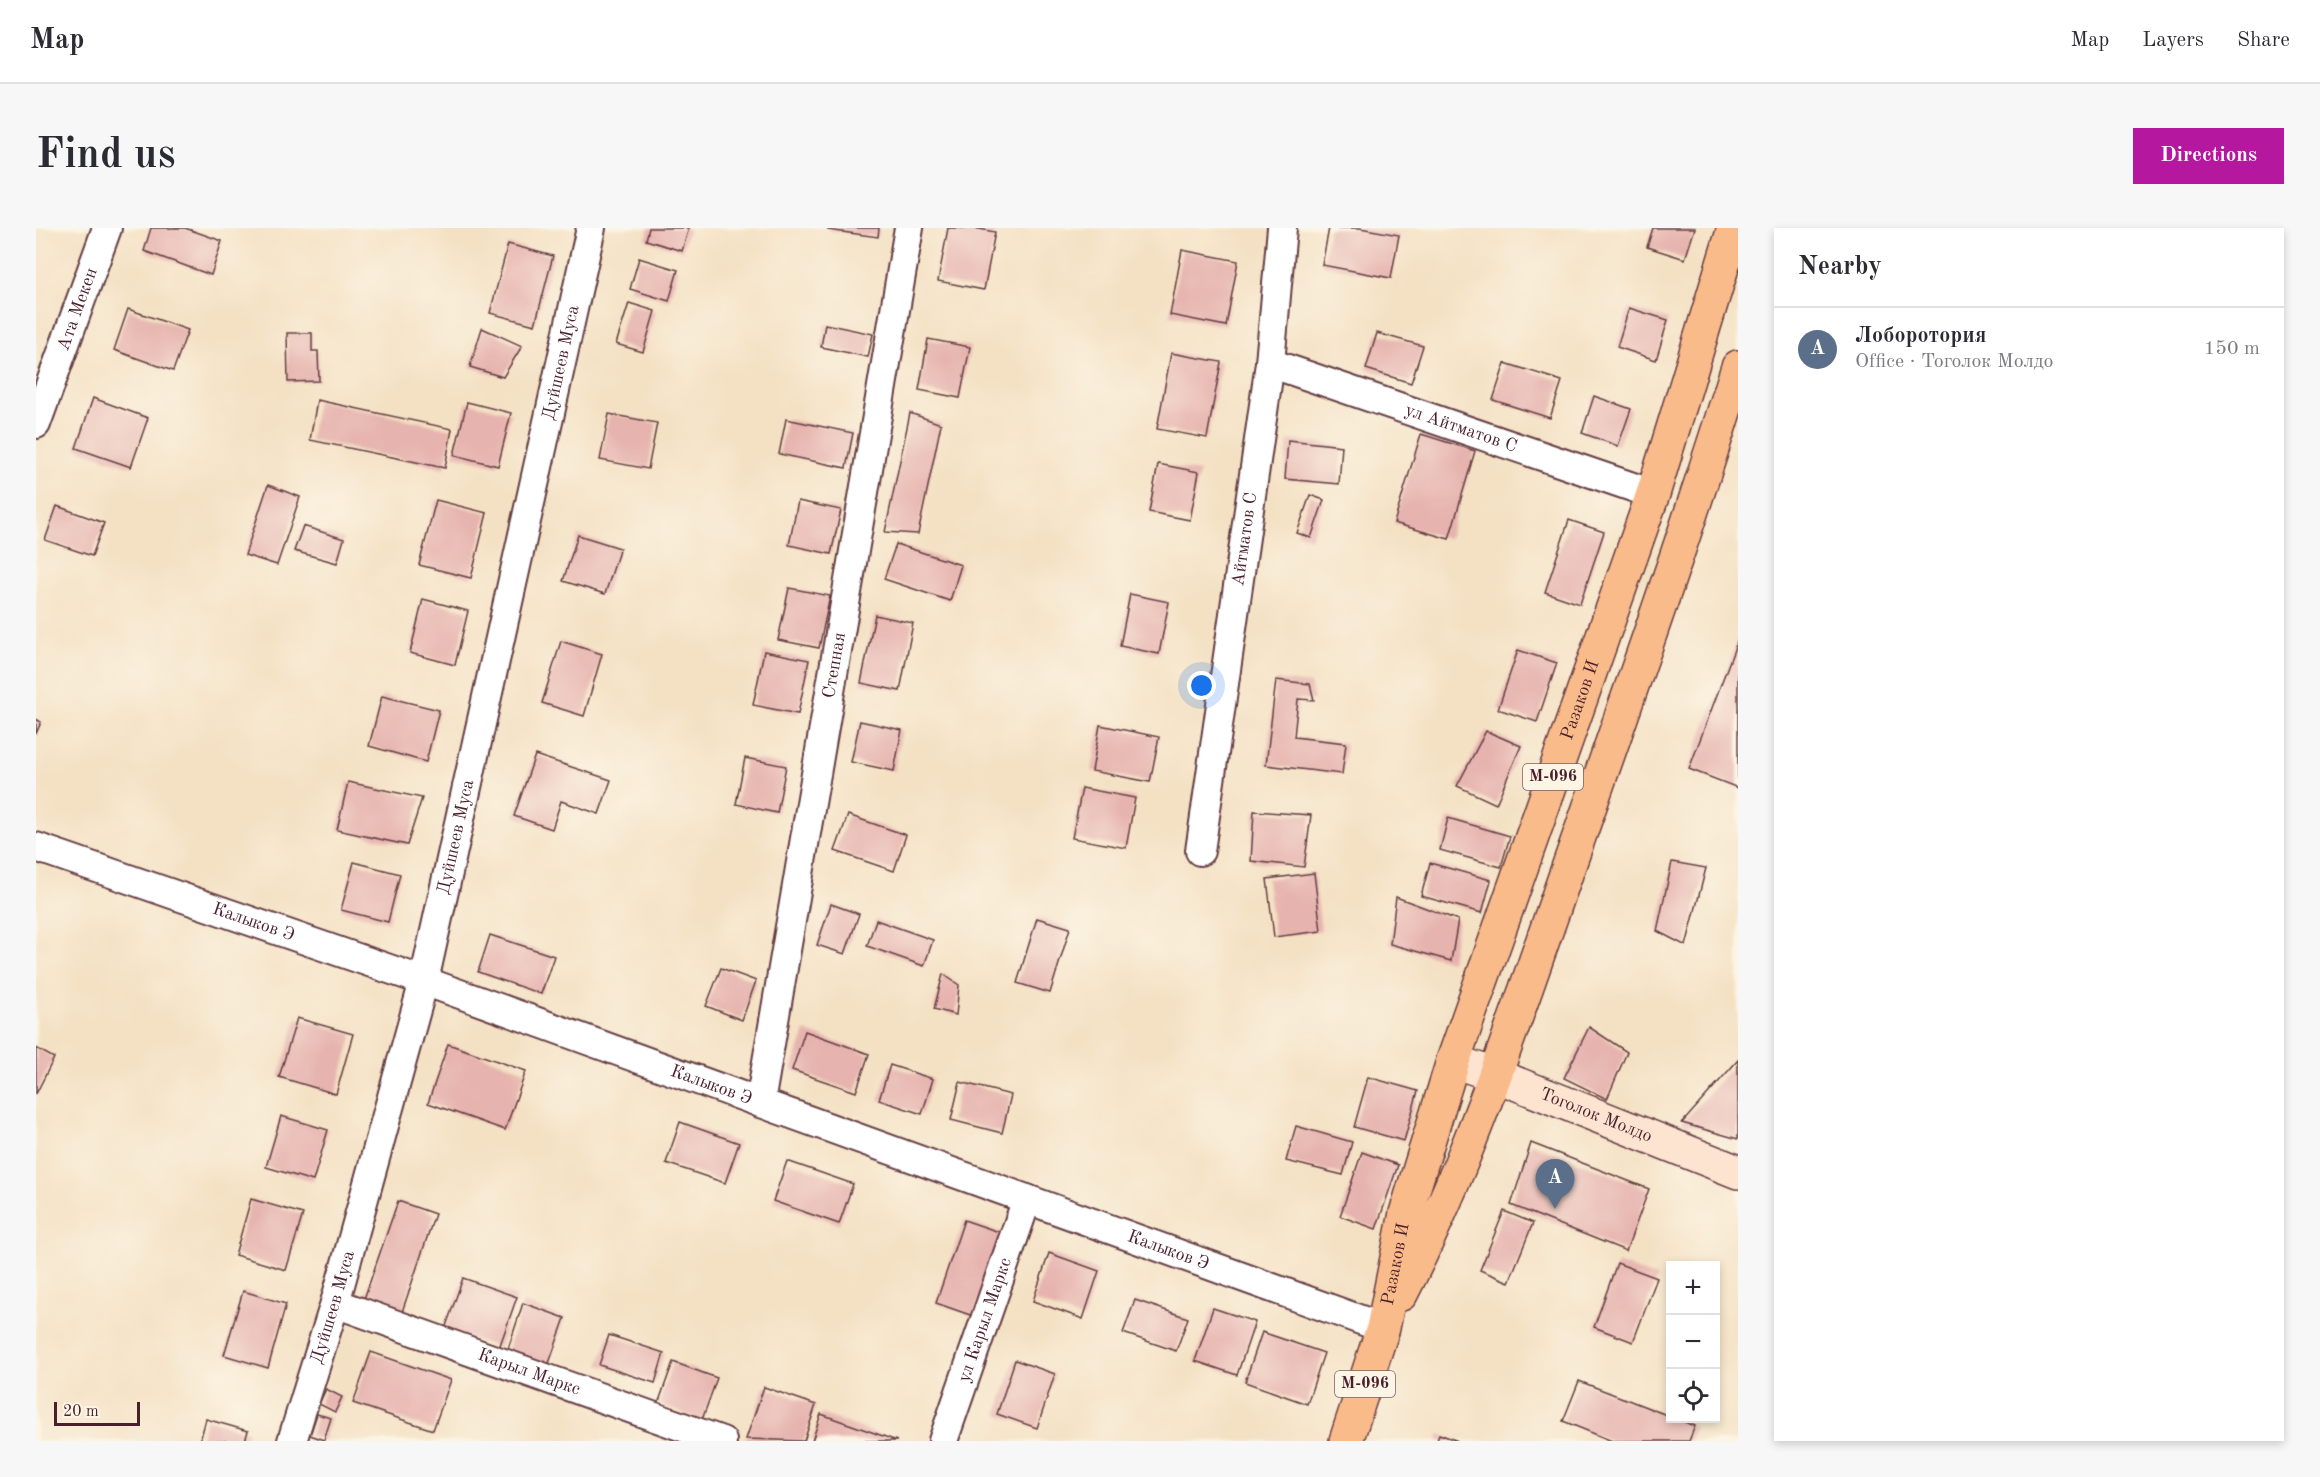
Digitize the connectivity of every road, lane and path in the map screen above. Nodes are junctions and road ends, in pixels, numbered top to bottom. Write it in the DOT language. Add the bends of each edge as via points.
graph roads {
  1 [pos="107,228"];
  2 [pos="591,228"];
  3 [pos="909,228"];
  4 [pos="1282,228"];
  5 [pos="1734,228"];
  6 [pos="1695,352"];
  7 [pos="1270,363"];
  8 [pos="1738,366"];
  9 [pos="36,424"];
  10 [pos="1653,494"];
  11 [pos="36,847"];
  12 [pos="1200,851"];
  13 [pos="424,981"];
  14 [pos="1453,1062"];
  15 [pos="1496,1075"];
  16 [pos="760,1103"];
  17 [pos="1738,1172"];
  18 [pos="1027,1199"];
  19 [pos="335,1303"];
  20 [pos="1383,1328"];
  21 [pos="292,1441"];
  22 [pos="722,1441"];
  23 [pos="943,1441"];
  24 [pos="1346,1441"];
  1 -- 9 [label="street, Ата Мекен"];
  2 -- 13 [label="street, Дуйшеев Муса"];
  3 -- 16 [label="street, Степная"];
  4 -- 7 [label="street, Айтматов С"];
  5 -- 6 [label="main road, Разаков И / М-096"];
  6 -- 8 [label="main road"];
  6 -- 10 [label="main road, Разаков И / М-096"];
  7 -- 10 [label="street, ул Айтматов С"];
  7 -- 12 [label="street, Айтматов С"];
  8 -- 15 [label="main road, Разаков И / М-096" via="1690,521"];
  10 -- 14 [label="main road, Разаков И / М-096"];
  11 -- 13 [label="street, Калыков Э"];
  13 -- 16 [label="street, Калыков Э"];
  13 -- 19 [label="street, Дуйшеев Муса"];
  14 -- 15 [label="street, Тоголок Молдо"];
  14 -- 20 [label="main road, Разаков И / М-096" via="1406,1213"];
  15 -- 17 [label="street, Тоголок Молдо"];
  15 -- 20 [label="main road, Разаков И / М-096" via="1434,1231"];
  16 -- 18 [label="street, Калыков Э"];
  18 -- 20 [label="street, Калыков Э"];
  18 -- 23 [label="street, ул Карыл Маркс"];
  19 -- 21 [label="street, Дуйшеев Муса"];
  19 -- 22 [label="street, Карыл Маркс"];
  20 -- 24 [label="main road, М-096"];
}
